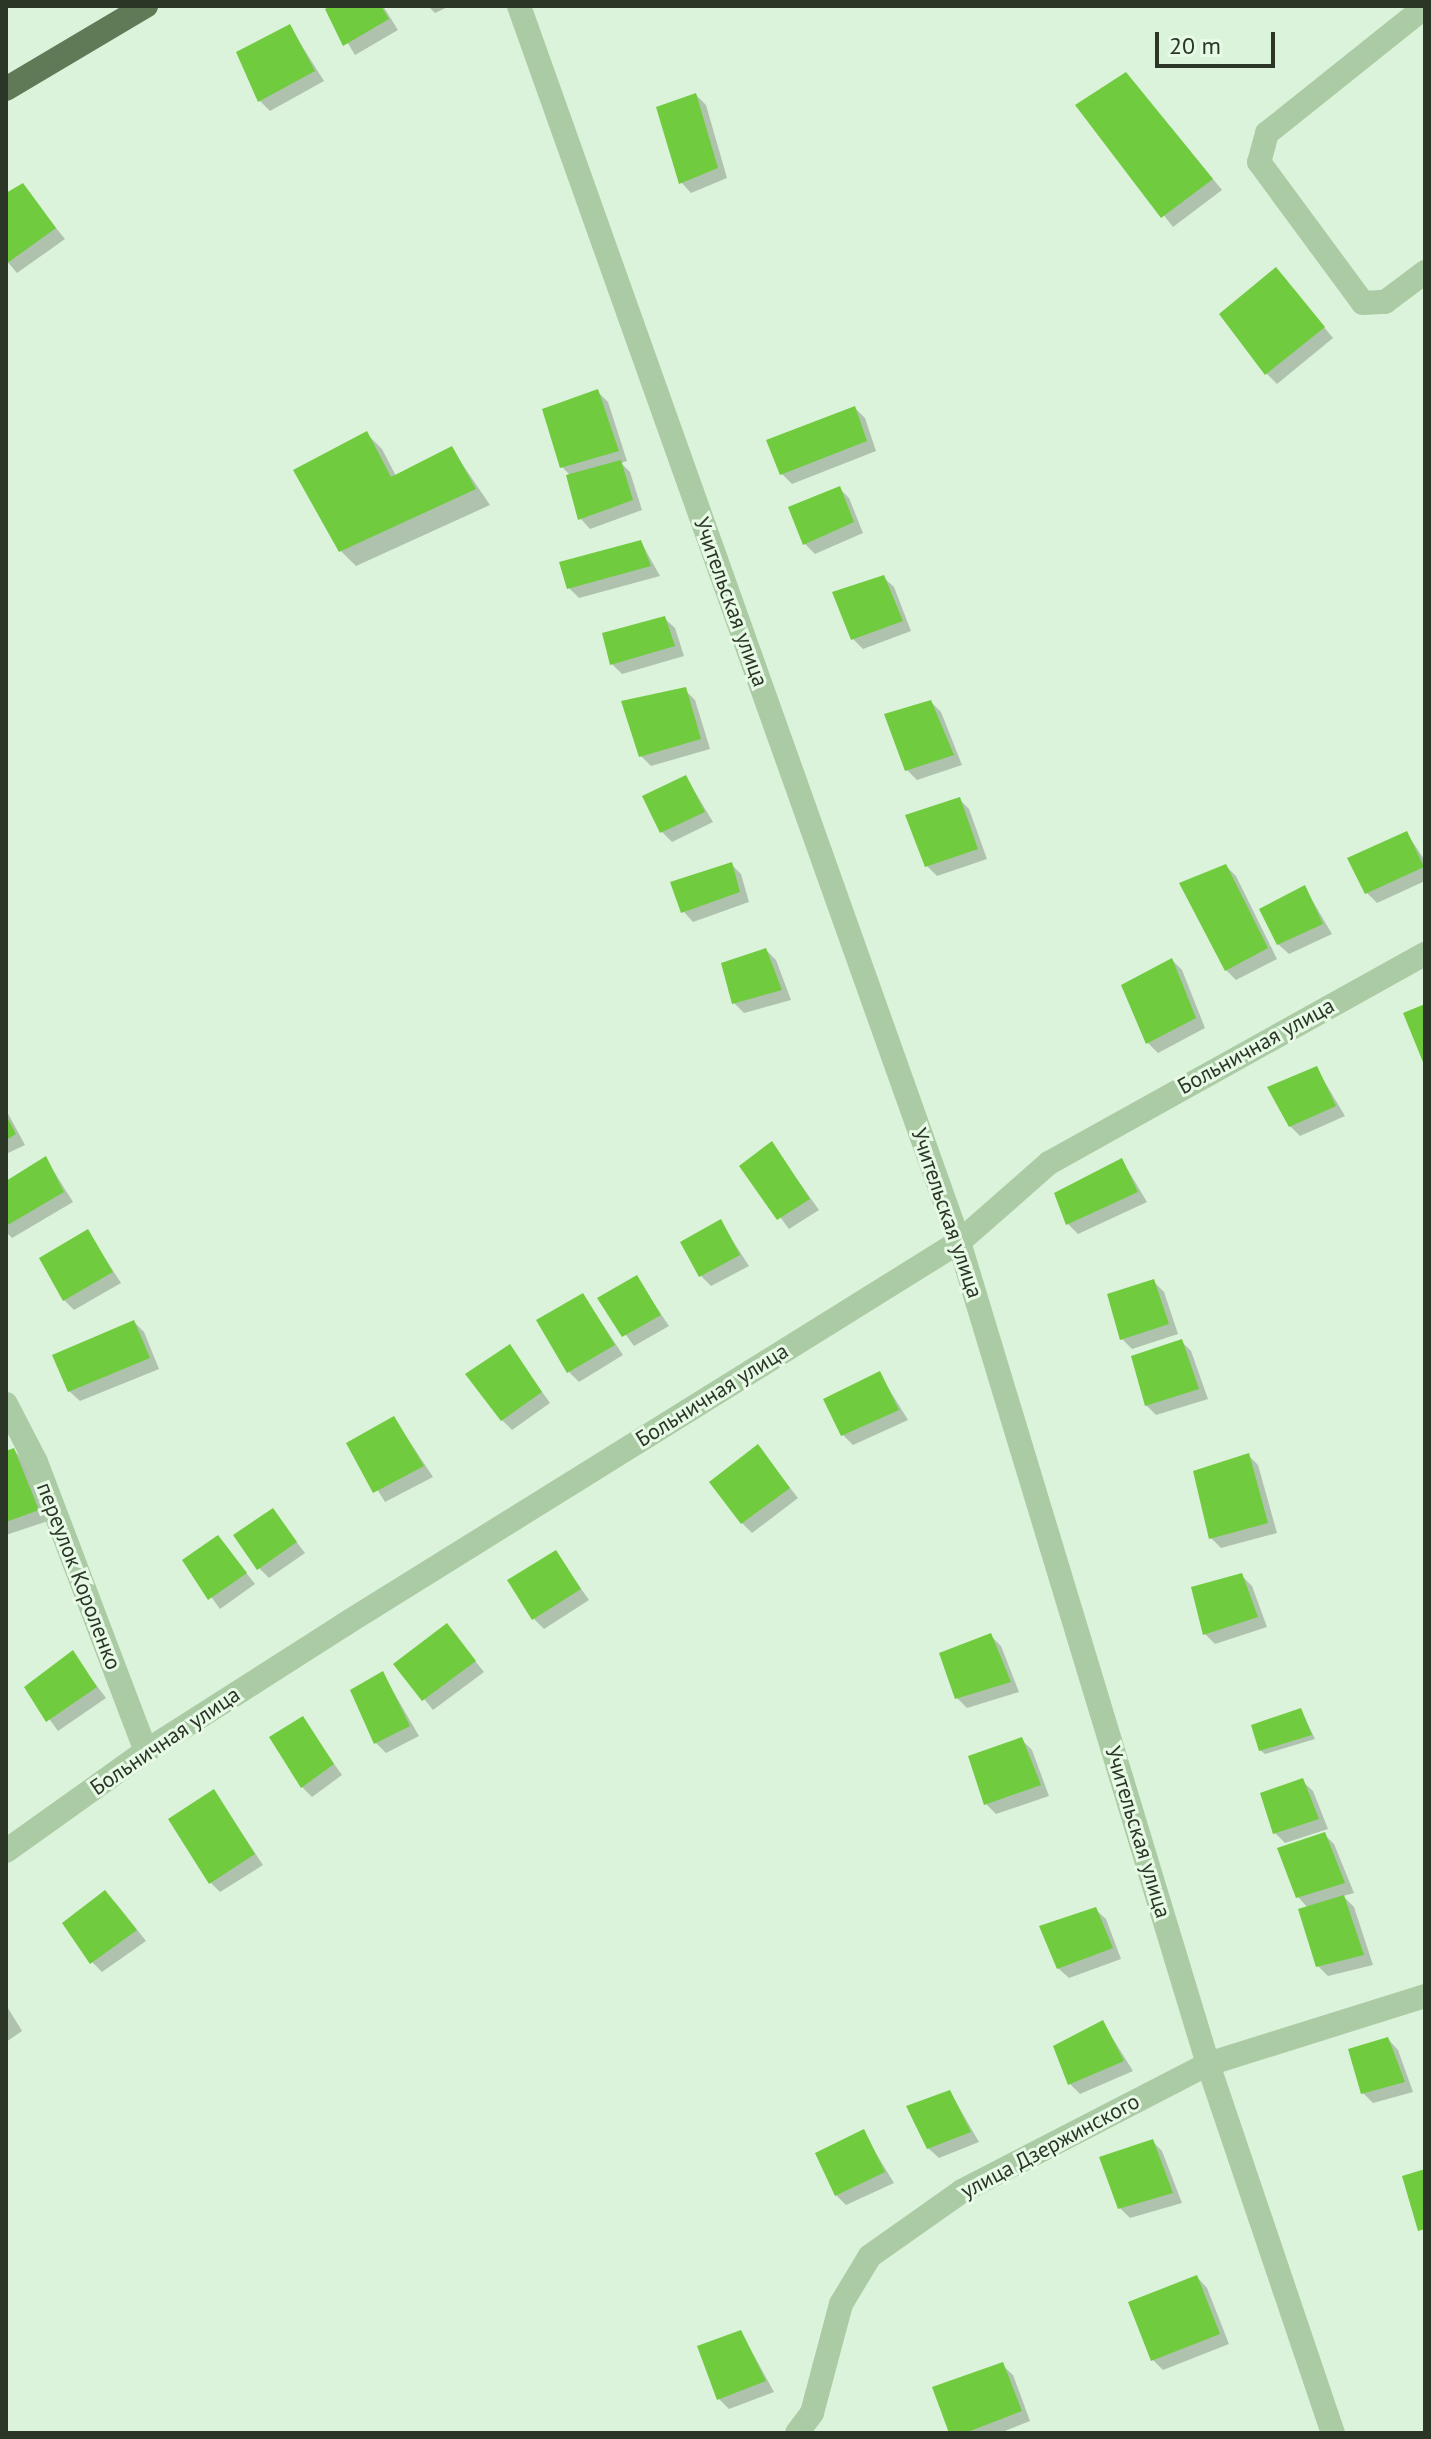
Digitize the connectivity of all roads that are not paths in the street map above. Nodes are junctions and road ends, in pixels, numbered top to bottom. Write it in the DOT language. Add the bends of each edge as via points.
graph roads {
  1 [pos="146,6"];
  2 [pos="519,6"];
  3 [pos="1425,7"];
  4 [pos="6,89"];
  5 [pos="1425,272"];
  6 [pos="1425,954"];
  7 [pos="959,1242"];
  8 [pos="6,1404"];
  9 [pos="146,1751"];
  10 [pos="6,1851"];
  11 [pos="1425,1996"];
  12 [pos="1208,2064"];
  13 [pos="797,2433"];
  14 [pos="1333,2433"];
  1 -- 4 [label="main road"];
  2 -- 7 [label="street, Учительская улица"];
  3 -- 5 [label="street" via="1267,133 1259,162 1363,303 1385,302"];
  6 -- 7 [label="street, Больничная улица" via="1049,1163"];
  7 -- 9 [label="street, Больничная улица"];
  7 -- 12 [label="street, Учительская улица"];
  8 -- 9 [label="street, переулок Короленко" via="36,1462"];
  9 -- 10 [label="street, Больничная улица"];
  11 -- 12 [label="street, улица Дзержинского"];
  12 -- 13 [label="street, улица Дзержинского" via="962,2191 870,2256 841,2304 812,2413"];
  12 -- 14 [label="street, Учительская улица"];
}
